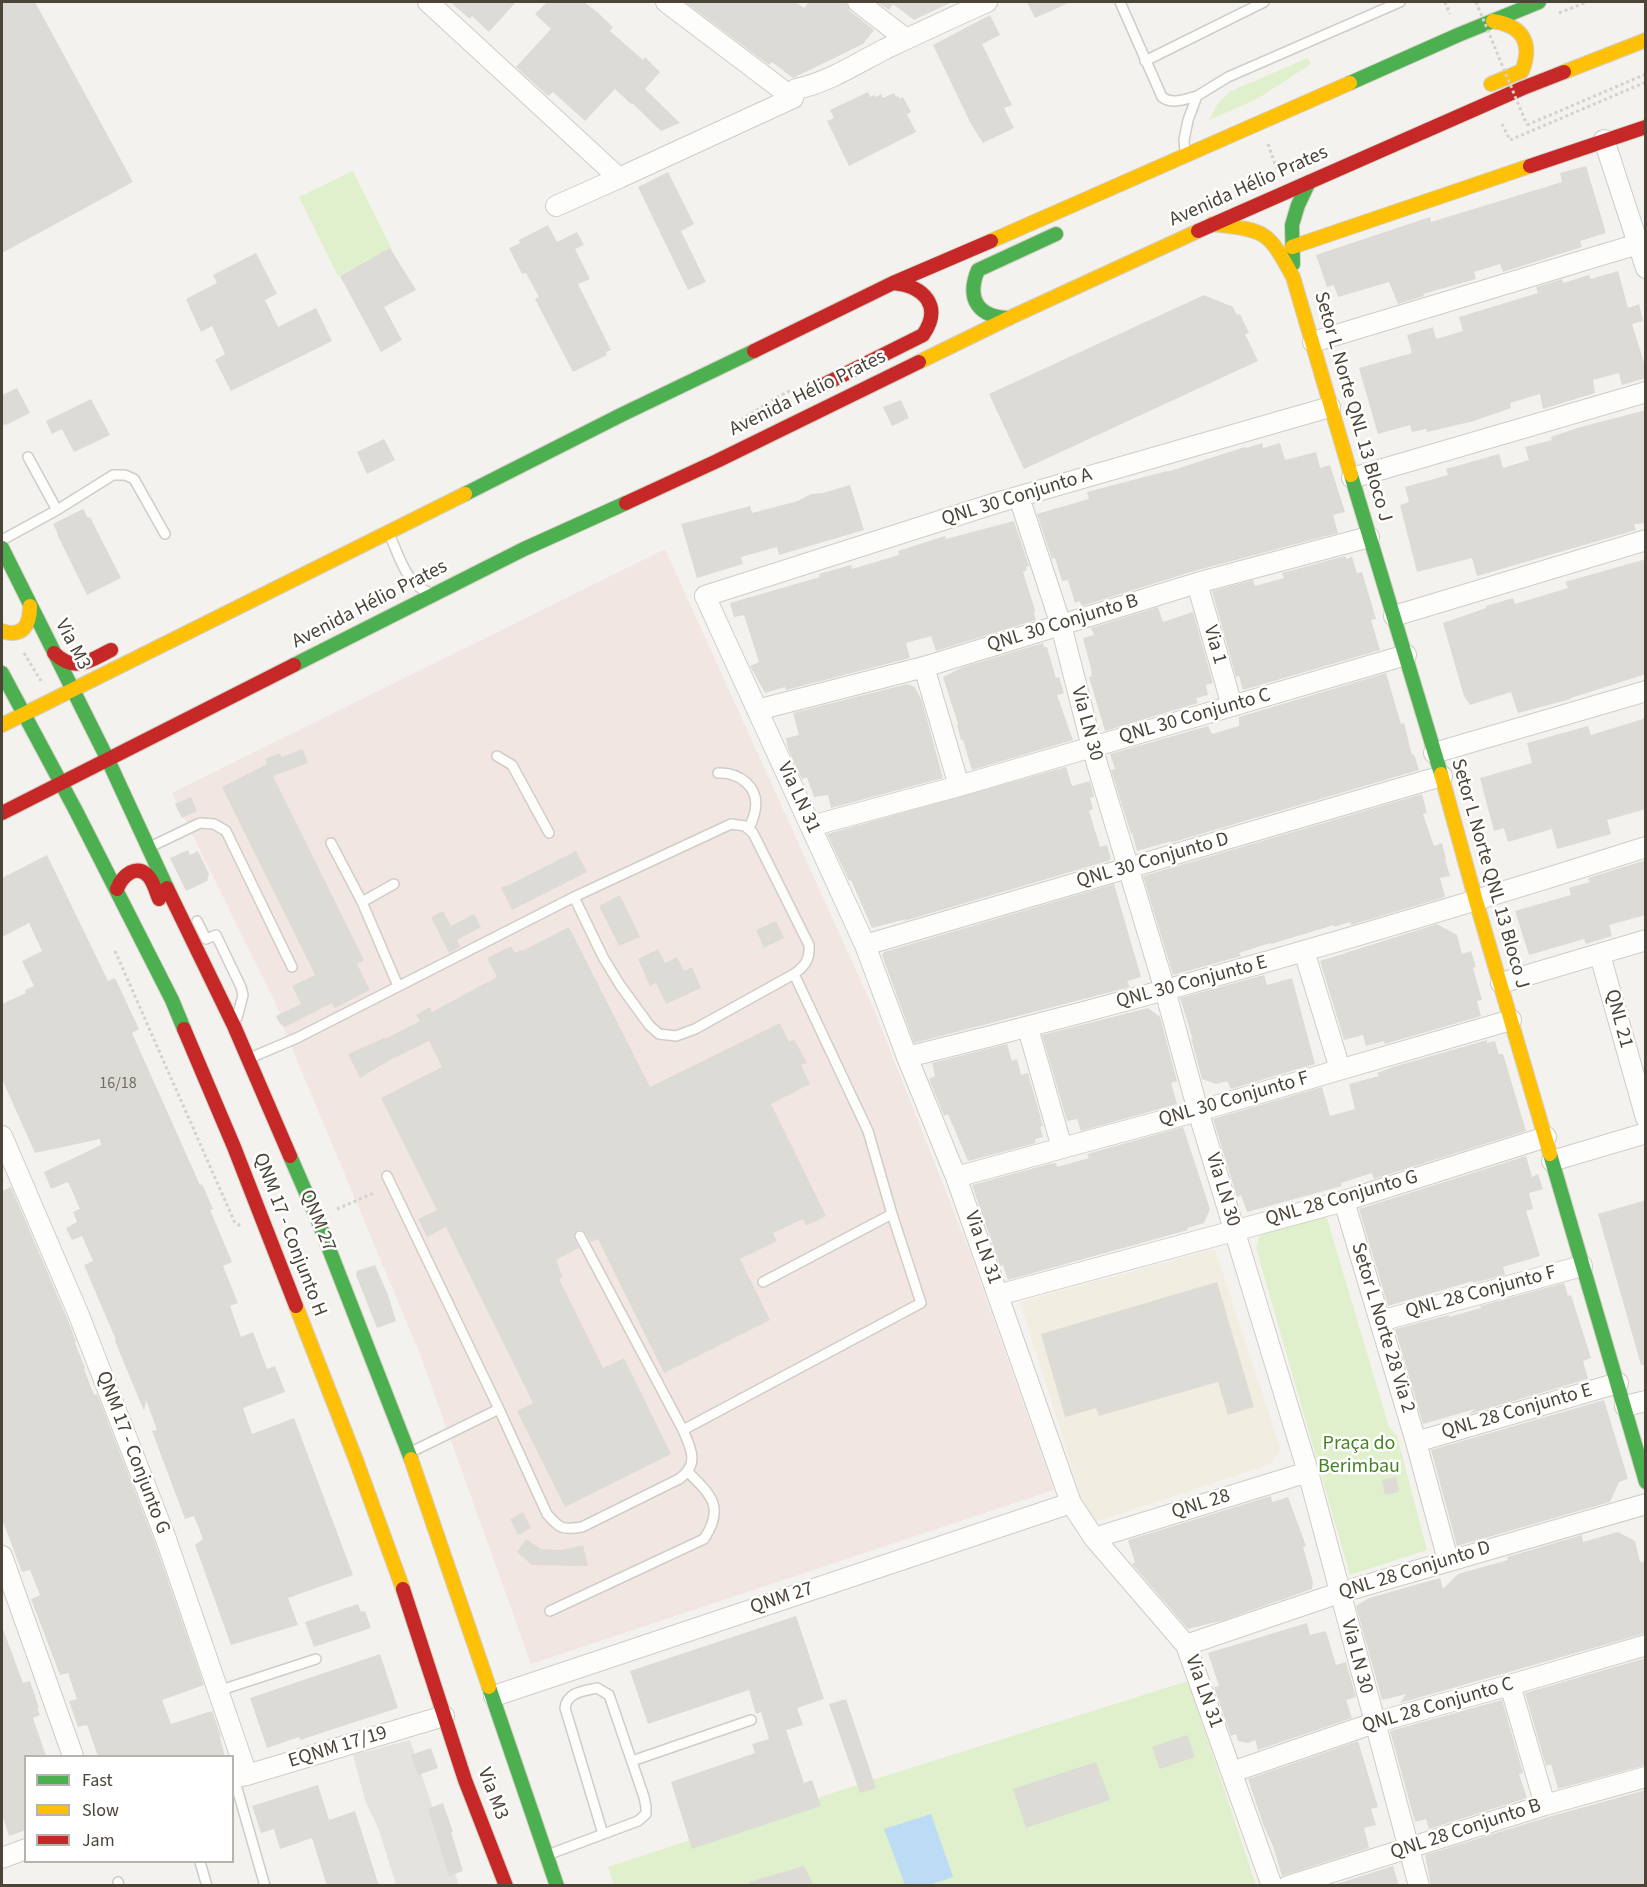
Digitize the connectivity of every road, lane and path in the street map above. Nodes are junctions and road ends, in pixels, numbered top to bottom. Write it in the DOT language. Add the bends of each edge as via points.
graph roads {
  1 [pos="428,2"];
  2 [pos="666,2"];
  3 [pos="858,2"];
  4 [pos="987,2"];
  5 [pos="1120,2"];
  6 [pos="1264,2"];
  7 [pos="1400,2"];
  8 [pos="1476,2"];
  9 [pos="1539,2"];
  10 [pos="1587,2"];
  11 [pos="1557,14"];
  12 [pos="1493,21"];
  13 [pos="906,39"];
  14 [pos="1492,39"];
  15 [pos="1498,39"];
  16 [pos="1646,40"];
  17 [pos="1145,61"];
  18 [pos="1646,74"];
  19 [pos="1646,82"];
  20 [pos="1480,89"];
  21 [pos="1197,96"];
  22 [pos="794,98"];
  23 [pos="1646,127"];
  24 [pos="1265,137"];
  25 [pos="1510,140"];
  26 [pos="1604,140"];
  27 [pos="1354,147"];
  28 [pos="1185,157"];
  29 [pos="1280,176"];
  30 [pos="619,178"];
  31 [pos="1308,182"];
  32 [pos="1140,190"];
  33 [pos="1290,190"];
  34 [pos="556,206"];
  35 [pos="1212,224"];
  36 [pos="1071,227"];
  37 [pos="1638,244"];
  38 [pos="1292,247"];
  39 [pos="1646,268"];
  40 [pos="1293,277"];
  41 [pos="894,283"];
  42 [pos="1009,318"];
  43 [pos="1313,342"];
  44 [pos="1646,392"];
  45 [pos="799,397"];
  46 [pos="1330,407"];
  47 [pos="750,428"];
  48 [pos="28,457"];
  49 [pos="695,469"];
  50 [pos="1352,478"];
  51 [pos="1019,497"];
  52 [pos="57,510"];
  53 [pos="389,533"];
  54 [pos="165,534"];
  55 [pos="1369,537"];
  56 [pos="2,540"];
  57 [pos="1646,540"];
  58 [pos="2,548"];
  59 [pos="1197,583"];
  60 [pos="435,594"];
  61 [pos="705,596"];
  62 [pos="30,606"];
  63 [pos="239,608"];
  64 [pos="1394,616"];
  65 [pos="1061,625"];
  66 [pos="166,627"];
  67 [pos="2,631"];
  68 [pos="124,643"];
  69 [pos="54,654"];
  70 [pos="1406,656"];
  71 [pos="924,668"];
  72 [pos="2,673"];
  73 [pos="73,689"];
  74 [pos="1646,691"];
  75 [pos="1232,706"];
  76 [pos="757,710"];
  77 [pos="24,714"];
  78 [pos="2,725"];
  79 [pos="1092,747"];
  80 [pos="1434,753"];
  81 [pos="497,756"];
  82 [pos="108,760"];
  83 [pos="717,773"];
  84 [pos="1442,776"];
  85 [pos="61,783"];
  86 [pos="959,786"];
  87 [pos="2,813"];
  88 [pos="811,826"];
  89 [pos="749,829"];
  90 [pos="549,833"];
  91 [pos="332,843"];
  92 [pos="1646,847"];
  93 [pos="148,848"];
  94 [pos="1129,869"];
  95 [pos="394,884"];
  96 [pos="117,889"];
  97 [pos="574,897"];
  98 [pos="1476,901"];
  99 [pos="362,902"];
  100 [pos="184,906"];
  101 [pos="1646,940"];
  102 [pos="865,945"];
  103 [pos="115,951"];
  104 [pos="1304,951"];
  105 [pos="1600,954"];
  106 [pos="292,968"];
  107 [pos="794,974"];
  108 [pos="1501,983"];
  109 [pos="398,986"];
  110 [pos="1165,990"];
  111 [pos="225,1007"];
  112 [pos="1511,1020"];
  113 [pos="234,1026"];
  114 [pos="1028,1028"];
  115 [pos="907,1057"];
  116 [pos="248,1059"];
  117 [pos="1340,1069"];
  118 [pos="1641,1083"];
  119 [pos="1198,1111"];
  120 [pos="1646,1118"];
  121 [pos="1646,1133"];
  122 [pos="2,1136"];
  123 [pos="1546,1137"];
  124 [pos="1062,1148"];
  125 [pos="1552,1161"];
  126 [pos="387,1176"];
  127 [pos="956,1177"];
  128 [pos="1344,1201"];
  129 [pos="892,1214"];
  130 [pos="243,1228"];
  131 [pos="1234,1230"];
  132 [pos="580,1236"];
  133 [pos="1582,1266"];
  134 [pos="763,1282"];
  135 [pos="998,1295"];
  136 [pos="1380,1320"];
  137 [pos="1617,1383"];
  138 [pos="1646,1401"];
  139 [pos="1625,1406"];
  140 [pos="499,1409"];
  141 [pos="683,1430"];
  142 [pos="1416,1442"];
  143 [pos="409,1454"];
  144 [pos="688,1472"];
  145 [pos="1308,1472"];
  146 [pos="1646,1482"];
  147 [pos="1071,1503"];
  148 [pos="1646,1504"];
  149 [pos="1094,1538"];
  150 [pos="2,1556"];
  151 [pos="1448,1560"];
  152 [pos="1339,1593"];
  153 [pos="550,1611"];
  154 [pos="1186,1645"];
  155 [pos="1646,1645"];
  156 [pos="316,1659"];
  157 [pos="1510,1685"];
  158 [pos="218,1691"];
  159 [pos="494,1696"];
  160 [pos="444,1716"];
  161 [pos="751,1720"];
  162 [pos="1374,1723"];
  163 [pos="73,1755"];
  164 [pos="233,1755"];
  165 [pos="234,1760"];
  166 [pos="632,1761"];
  167 [pos="1232,1772"];
  168 [pos="238,1777"];
  169 [pos="1646,1777"];
  170 [pos="1545,1805"];
  171 [pos="243,1810"];
  172 [pos="234,1813"];
  173 [pos="603,1834"];
  174 [pos="1409,1849"];
  175 [pos="24,1850"];
  176 [pos="547,1855"];
  177 [pos="2,1858"];
  178 [pos="200,1863"];
  179 [pos="207,1886"];
  180 [pos="265,1886"];
  181 [pos="506,1886"];
  182 [pos="558,1886"];
  183 [pos="1272,1886"];
  184 [pos="1288,1886"];
  185 [pos="1419,1886"];
  1 -- 30 [label="street"];
  2 -- 22 [label="street"];
  3 -- 13 [label="street"];
  4 -- 13 [label="street"];
  5 -- 17 [label="lane"];
  6 -- 17 [label="lane"];
  7 -- 21 [label="lane" via="1228,77"];
  8 -- 18 [label="path, bridge" via="1527,125"];
  9 -- 12 [label="main road"];
  10 -- 11 [label="path"];
  12 -- 20 [label="main road" via="1509,24 1521,34 1528,56 1522,71"];
  12 -- 28 [label="main road"];
  13 -- 22 [label="street" via="828,78 795,89"];
  14 -- 15 [label="path"];
  16 -- 31 [label="main road, Avenida Hélio Prates" via="1523,88"];
  17 -- 21 [label="lane" via="1166,100 1174,102"];
  19 -- 25 [label="path"];
  21 -- 28 [label="lane" via="1184,140"];
  22 -- 30 [label="street"];
  23 -- 26 [label="main road"];
  24 -- 29 [label="path"];
  26 -- 37 [label="street"];
  26 -- 38 [label="main road"];
  27 -- 33 [label="main road"];
  28 -- 32 [label="main road"];
  28 -- 41 [label="main road"];
  30 -- 34 [label="street"];
  31 -- 33 [label="main road, Avenida Hélio Prates"];
  31 -- 38 [label="main road" via="1294,215"];
  33 -- 35 [label="main road, Avenida Hélio Prates"];
  35 -- 40 [label="main road" via="1263,234 1271,240"];
  35 -- 42 [label="main road, Avenida Hélio Prates"];
  36 -- 42 [label="main road" via="978,270 972,292 979,307 993,317"];
  37 -- 39 [label="street"];
  37 -- 43 [label="street"];
  38 -- 40 [label="main road"];
  40 -- 43 [label="main road, Setor L Norte QNL 13 Bloco J"];
  41 -- 45 [label="main road" via="909,284 922,293 933,313 929,329"];
  41 -- 53 [label="main road"];
  42 -- 49 [label="main road, Avenida Hélio Prates"];
  43 -- 46 [label="main road, Setor L Norte QNL 13 Bloco J"];
  44 -- 50 [label="street"];
  46 -- 50 [label="main road, Setor L Norte QNL 13 Bloco J"];
  46 -- 51 [label="street, QNL 30 Conjunto A"];
  47 -- 49 [label="main road"];
  48 -- 52 [label="lane"];
  49 -- 60 [label="main road, Avenida Hélio Prates"];
  50 -- 55 [label="main road, Setor L Norte QNL 13 Bloco J"];
  51 -- 61 [label="street, QNL 30 Conjunto A"];
  51 -- 65 [label="street, Via LN 30"];
  52 -- 54 [label="lane" via="113,475 125,475 134,479"];
  52 -- 56 [label="lane"];
  53 -- 60 [label="lane" via="412,582"];
  53 -- 63 [label="main road"];
  55 -- 59 [label="street, QNL 30 Conjunto B"];
  55 -- 64 [label="main road, Setor L Norte QNL 13 Bloco J"];
  57 -- 64 [label="street"];
  58 -- 62 [label="main road, Via M3"];
  59 -- 65 [label="street, QNL 30 Conjunto B"];
  59 -- 75 [label="street, Via 1"];
  60 -- 82 [label="main road, Avenida Hélio Prates"];
  61 -- 76 [label="street, Via LN 31"];
  62 -- 67 [label="main road" via="29,622 22,630"];
  62 -- 69 [label="main road, Via M3"];
  63 -- 66 [label="main road"];
  63 -- 73 [label="main road"];
  64 -- 70 [label="main road, Setor L Norte QNL 13 Bloco J"];
  65 -- 71 [label="street, QNL 30 Conjunto B"];
  65 -- 79 [label="street, Via LN 30"];
  68 -- 69 [label="main road" via="81,665 66,663"];
  69 -- 73 [label="main road, Via M3"];
  70 -- 75 [label="street, QNL 30 Conjunto C"];
  70 -- 80 [label="main road, Setor L Norte QNL 13 Bloco J"];
  71 -- 76 [label="street, QNL 30 Conjunto B"];
  71 -- 86 [label="street"];
  72 -- 77 [label="main road"];
  73 -- 77 [label="main road"];
  73 -- 82 [label="main road, Via M3"];
  74 -- 80 [label="street"];
  75 -- 79 [label="street, QNL 30 Conjunto C"];
  76 -- 88 [label="street, Via LN 31"];
  77 -- 78 [label="main road"];
  77 -- 85 [label="main road"];
  79 -- 86 [label="street, QNL 30 Conjunto C"];
  79 -- 94 [label="street, Via LN 30"];
  80 -- 84 [label="main road, Setor L Norte QNL 13 Bloco J"];
  81 -- 90 [label="lane" via="513,765"];
  82 -- 85 [label="main road, Avenida Hélio Prates"];
  82 -- 93 [label="main road, QNM 27"];
  83 -- 89 [label="lane" via="740,777 751,788 756,803"];
  84 -- 94 [label="street, QNL 30 Conjunto D"];
  84 -- 98 [label="main road, Setor L Norte QNL 13 Bloco J"];
  85 -- 87 [label="main road, Avenida Hélio Prates"];
  85 -- 96 [label="main road, QNM 17 - Conjunto H"];
  86 -- 88 [label="street, QNL 30 Conjunto C"];
  88 -- 102 [label="street, Via LN 31"];
  89 -- 97 [label="lane" via="731,824"];
  89 -- 107 [label="lane" via="808,945 807,961"];
  91 -- 99 [label="lane"];
  92 -- 98 [label="street, QNL 30 Conjunto E"];
  93 -- 100 [label="main road, QNM 27"];
  93 -- 106 [label="lane" via="200,823 214,824 226,831"];
  94 -- 102 [label="street, QNL 30 Conjunto D"];
  94 -- 110 [label="street, Via LN 30"];
  95 -- 99 [label="lane"];
  96 -- 111 [label="main road" via="122,877 134,870 150,878 180,947"];
  96 -- 160 [label="main road, QNM 17 - Conjunto H" via="172,1000 234,1146 356,1460"];
  97 -- 107 [label="lane" via="620,985 659,1034 676,1036 695,1029"];
  97 -- 109 [label="lane"];
  98 -- 104 [label="street, QNL 30 Conjunto E"];
  98 -- 108 [label="main road, Setor L Norte QNL 13 Bloco J"];
  99 -- 109 [label="lane"];
  100 -- 111 [label="main road, QNM 27"];
  100 -- 113 [label="lane" via="206,939 216,935 242,987"];
  101 -- 105 [label="street"];
  102 -- 115 [label="street, Via LN 31"];
  103 -- 130 [label="path" via="235,1223"];
  104 -- 110 [label="street, QNL 30 Conjunto E"];
  104 -- 117 [label="street"];
  105 -- 108 [label="street"];
  105 -- 118 [label="street, QNL 21"];
  107 -- 129 [label="lane" via="868,1131"];
  108 -- 112 [label="main road, Setor L Norte QNL 13 Bloco J"];
  109 -- 116 [label="lane"];
  110 -- 114 [label="street, QNL 30 Conjunto E"];
  110 -- 119 [label="street, Via LN 30"];
  111 -- 113 [label="main road, QNM 27"];
  112 -- 117 [label="street, QNL 30 Conjunto F"];
  112 -- 123 [label="main road, Setor L Norte QNL 13 Bloco J"];
  113 -- 116 [label="main road, QNM 27"];
  114 -- 115 [label="street, QNL 30 Conjunto E"];
  114 -- 124 [label="street"];
  115 -- 127 [label="street, Via LN 31"];
  116 -- 143 [label="main road, QNM 27" via="317,1218"];
  117 -- 119 [label="street, QNL 30 Conjunto F"];
  118 -- 120 [label="street, QNL 21"];
  119 -- 124 [label="street, QNL 30 Conjunto F"];
  119 -- 131 [label="street, Via LN 30"];
  121 -- 125 [label="street"];
  122 -- 158 [label="street, QNM 17 - Conjunto G" via="78,1313 166,1539"];
  123 -- 125 [label="main road, Setor L Norte QNL 13 Bloco J"];
  123 -- 128 [label="street, QNL 28 Conjunto G"];
  124 -- 127 [label="street, QNL 30 Conjunto F"];
  125 -- 133 [label="main road, Setor L Norte QNL 13 Bloco J"];
  126 -- 140 [label="lane"];
  127 -- 135 [label="street, Via LN 31"];
  128 -- 131 [label="street, QNL 28 Conjunto G"];
  128 -- 136 [label="street, Setor L Norte 28 Via 2"];
  129 -- 134 [label="lane"];
  129 -- 141 [label="lane" via="921,1303"];
  131 -- 135 [label="street, QNL 28 Conjunto G"];
  131 -- 145 [label="street, Via LN 30"];
  132 -- 141 [label="lane"];
  133 -- 136 [label="street, QNL 28 Conjunto F"];
  133 -- 137 [label="main road, Setor L Norte QNL 13 Bloco J"];
  135 -- 147 [label="street, Via LN 31"];
  136 -- 142 [label="street, Setor L Norte 28 Via 2"];
  137 -- 139 [label="main road, Setor L Norte QNL 13 Bloco J"];
  137 -- 142 [label="street, QNL 28 Conjunto E"];
  138 -- 139 [label="street"];
  139 -- 146 [label="main road, Setor L Norte QNL 13 Bloco J"];
  140 -- 143 [label="lane"];
  140 -- 144 [label="lane" via="547,1514 557,1526 582,1527"];
  141 -- 144 [label="lane" via="692,1453"];
  142 -- 151 [label="street, Setor L Norte 28 Via 2"];
  143 -- 159 [label="main road, QNM 27"];
  144 -- 153 [label="lane" via="710,1494 714,1505 710,1530 704,1539"];
  145 -- 149 [label="street, QNL 28"];
  145 -- 152 [label="street, Via LN 30"];
  147 -- 149 [label="street, Via LN 31"];
  147 -- 159 [label="street, QNM 27"];
  148 -- 151 [label="street, QNL 28 Conjunto D"];
  149 -- 154 [label="street, Via LN 31"];
  150 -- 163 [label="street"];
  151 -- 152 [label="street, QNL 28 Conjunto D"];
  152 -- 154 [label="street, QNL 28 Conjunto D"];
  152 -- 162 [label="street, Via LN 30"];
  154 -- 167 [label="street, Via LN 31"];
  155 -- 157 [label="street, QNL 28 Conjunto C"];
  156 -- 158 [label="lane"];
  157 -- 162 [label="street, QNL 28 Conjunto C"];
  157 -- 170 [label="street"];
  158 -- 164 [label="street, QNM 17 - Conjunto G"];
  159 -- 176 [label="main road, QNM 27"];
  160 -- 168 [label="street, EQNM 17/19"];
  160 -- 181 [label="main road, Via M3"];
  161 -- 166 [label="lane"];
  162 -- 167 [label="street, QNL 28 Conjunto C"];
  162 -- 174 [label="street, Via LN 30"];
  165 -- 168 [label="street, QNM 17 - Conjunto G"];
  166 -- 173 [label="lane" via="646,1814"];
  166 -- 173 [label="lane" via="609,1695 597,1688 570,1695 565,1708"];
  167 -- 183 [label="street, Via LN 31"];
  168 -- 171 [label="lane"];
  169 -- 170 [label="street, QNL 28 Conjunto B"];
  170 -- 174 [label="street, QNL 28 Conjunto B"];
  171 -- 172 [label="lane"];
  171 -- 180 [label="lane"];
  173 -- 176 [label="lane"];
  174 -- 184 [label="street, QNL 28 Conjunto B"];
  174 -- 185 [label="street, Via LN 30"];
  175 -- 177 [label="street"];
  176 -- 182 [label="main road, QNM 27"];
  178 -- 179 [label="lane"];
}
